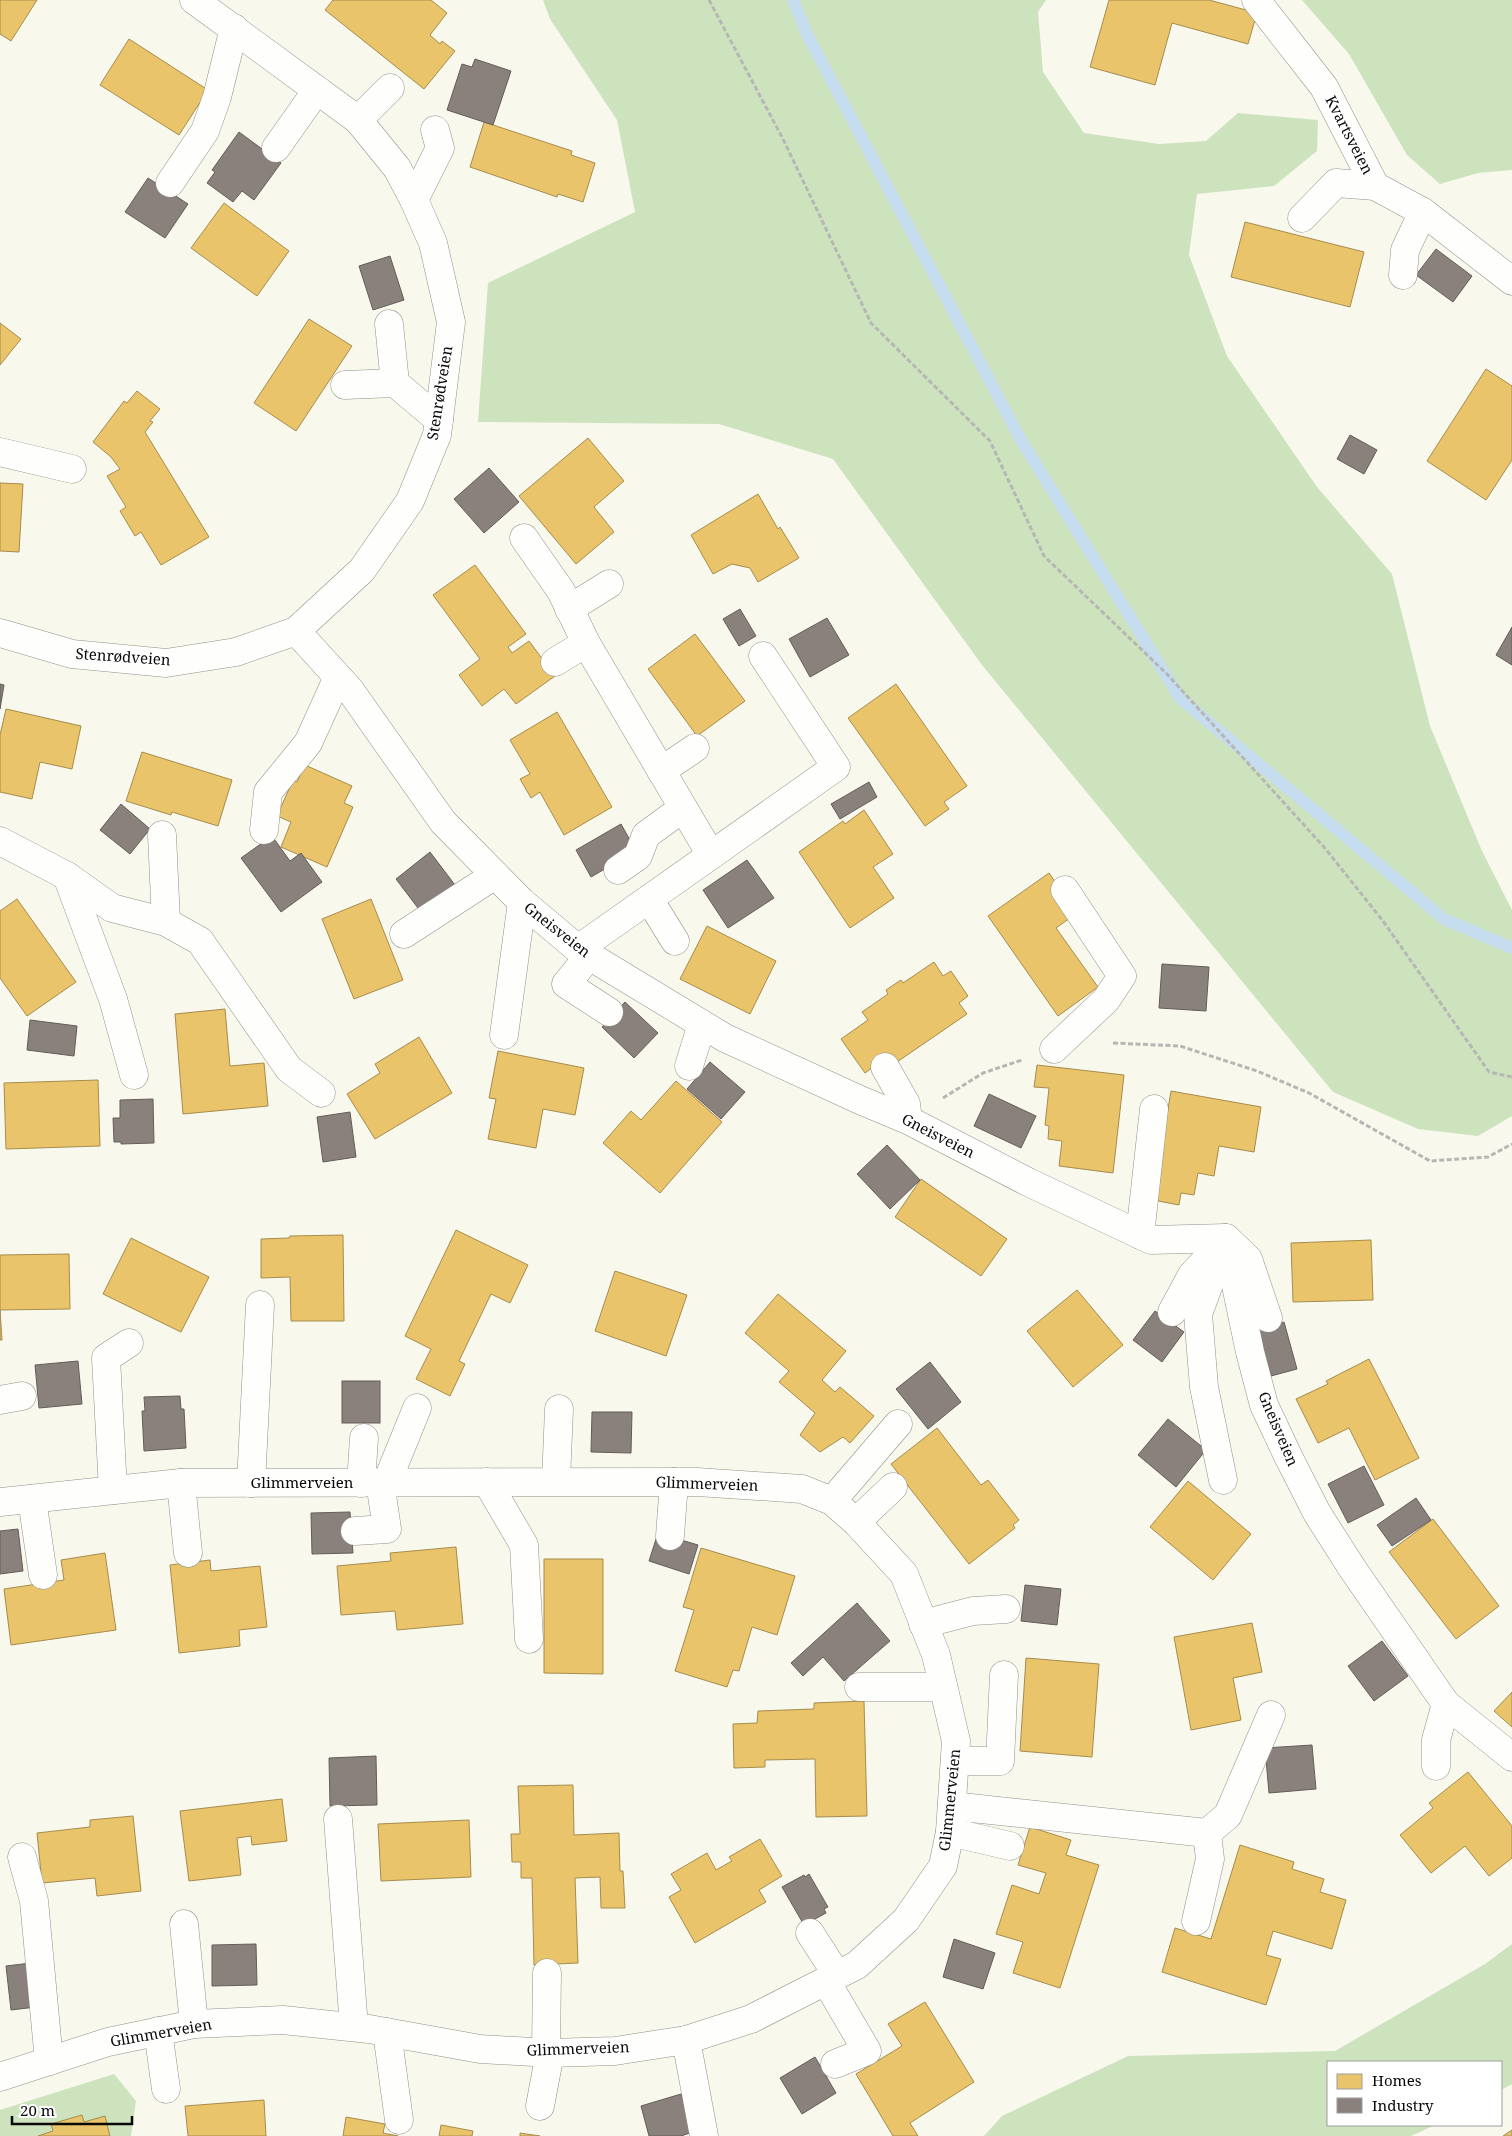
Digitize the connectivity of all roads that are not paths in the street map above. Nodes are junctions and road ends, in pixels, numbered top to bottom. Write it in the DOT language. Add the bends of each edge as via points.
graph roads {
  1 [pos="194,0"];
  2 [pos="1256,0"];
  3 [pos="234,28"];
  4 [pos="390,88"];
  5 [pos="317,90"];
  6 [pos="358,120"];
  7 [pos="435,130"];
  8 [pos="276,148"];
  9 [pos="170,183"];
  10 [pos="1375,186"];
  11 [pos="414,200"];
  12 [pos="1423,212"];
  13 [pos="1302,218"];
  14 [pos="1403,275"];
  15 [pos="1512,281"];
  16 [pos="389,324"];
  17 [pos="395,383"];
  18 [pos="345,385"];
  19 [pos="439,420"];
  20 [pos="0,452"];
  21 [pos="72,469"];
  22 [pos="524,538"];
  23 [pos="609,584"];
  24 [pos="569,609"];
  25 [pos="296,631"];
  26 [pos="0,633"];
  27 [pos="586,643"];
  28 [pos="762,656"];
  29 [pos="555,662"];
  30 [pos="338,677"];
  31 [pos="695,748"];
  32 [pos="661,771"];
  33 [pos="683,808"];
  34 [pos="264,830"];
  35 [pos="162,835"];
  36 [pos="0,841"];
  37 [pos="711,855"];
  38 [pos="618,870"];
  39 [pos="495,875"];
  40 [pos="67,876"];
  41 [pos="1065,890"];
  42 [pos="649,899"];
  43 [pos="522,902"];
  44 [pos="166,922"];
  45 [pos="404,934"];
  46 [pos="675,941"];
  47 [pos="583,953"];
  48 [pos="609,1012"];
  49 [pos="702,1024"];
  50 [pos="504,1035"];
  51 [pos="1054,1049"];
  52 [pos="689,1066"];
  53 [pos="885,1067"];
  54 [pos="134,1075"];
  55 [pos="321,1093"];
  56 [pos="1154,1109"];
  57 [pos="908,1120"];
  58 [pos="1140,1235"];
  59 [pos="1226,1238"];
  60 [pos="260,1305"];
  61 [pos="1172,1312"];
  62 [pos="1268,1318"];
  63 [pos="129,1343"];
  64 [pos="417,1408"];
  65 [pos="559,1409"];
  66 [pos="898,1424"];
  67 [pos="364,1438"];
  68 [pos="1223,1480"];
  69 [pos="556,1481"];
  70 [pos="487,1482"];
  71 [pos="674,1482"];
  72 [pos="181,1483"];
  73 [pos="251,1483"];
  74 [pos="376,1483"];
  75 [pos="893,1487"];
  76 [pos="112,1490"];
  77 [pos="32,1499"];
  78 [pos="832,1501"];
  79 [pos="0,1502"];
  80 [pos="856,1522"];
  81 [pos="355,1531"];
  82 [pos="670,1536"];
  83 [pos="188,1553"];
  84 [pos="43,1575"];
  85 [pos="1006,1609"];
  86 [pos="923,1624"];
  87 [pos="529,1639"];
  88 [pos="1004,1675"];
  89 [pos="859,1687"];
  90 [pos="943,1687"];
  91 [pos="1446,1704"];
  92 [pos="1271,1715"];
  93 [pos="1512,1757"];
  94 [pos="955,1761"];
  95 [pos="1436,1766"];
  96 [pos="338,1819"];
  97 [pos="951,1819"];
  98 [pos="1207,1833"];
  99 [pos="1010,1846"];
  100 [pos="22,1857"];
  101 [pos="1196,1921"];
  102 [pos="184,1924"];
  103 [pos="810,1933"];
  104 [pos="547,1973"];
  105 [pos="832,1978"];
  106 [pos="194,2024"];
  107 [pos="354,2027"];
  108 [pos="158,2031"];
  109 [pos="387,2032"];
  110 [pos="686,2040"];
  111 [pos="548,2053"];
  112 [pos="48,2061"];
  113 [pos="835,2064"];
  114 [pos="0,2078"];
  115 [pos="166,2088"];
  116 [pos="540,2106"];
  117 [pos="399,2120"];
  118 [pos="704,2136"];
  1 -- 3 [label="street, Stenrødveien"];
  2 -- 10 [label="street, Kvartsveien" via="1324,87"];
  3 -- 5 [label="street, Stenrødveien"];
  3 -- 9 [label="street" via="205,131"];
  4 -- 6 [label="street"];
  5 -- 6 [label="street, Stenrødveien"];
  5 -- 8 [label="street"];
  6 -- 11 [label="street, Stenrødveien" via="397,168"];
  7 -- 11 [label="street" via="440,148"];
  10 -- 12 [label="street, Kvartsveien"];
  10 -- 13 [label="street" via="1336,183"];
  11 -- 19 [label="street, Stenrødveien" via="433,244 451,322"];
  12 -- 14 [label="street" via="1406,250"];
  12 -- 15 [label="street, Kvartsveien"];
  16 -- 17 [label="street"];
  17 -- 18 [label="street"];
  17 -- 19 [label="street"];
  19 -- 25 [label="street, Stenrødveien" via="437,435 410,500 362,570"];
  20 -- 21 [label="street"];
  22 -- 24 [label="street" via="561,591"];
  23 -- 24 [label="street"];
  24 -- 27 [label="street"];
  25 -- 26 [label="street, Stenrødveien" via="236,652 166,663 72,654"];
  25 -- 30 [label="street, Gneisveien"];
  27 -- 29 [label="street"];
  27 -- 32 [label="street"];
  28 -- 37 [label="street" via="836,768"];
  30 -- 34 [label="street" via="308,743 268,792"];
  30 -- 39 [label="street, Gneisveien" via="442,822"];
  31 -- 32 [label="street"];
  32 -- 33 [label="street"];
  33 -- 37 [label="street"];
  33 -- 38 [label="street" via="646,835 638,856"];
  35 -- 44 [label="street"];
  36 -- 40 [label="street"];
  37 -- 42 [label="street"];
  39 -- 43 [label="street, Gneisveien"];
  39 -- 45 [label="street"];
  40 -- 44 [label="street" via="112,908"];
  40 -- 54 [label="street" via="113,999"];
  41 -- 51 [label="street" via="1122,976 1106,1000"];
  42 -- 46 [label="street"];
  42 -- 47 [label="street"];
  43 -- 47 [label="street, Gneisveien"];
  43 -- 50 [label="street"];
  44 -- 55 [label="street" via="200,941 289,1069"];
  47 -- 48 [label="street" via="566,984"];
  47 -- 49 [label="street, Gneisveien"];
  49 -- 52 [label="street"];
  49 -- 57 [label="street, Gneisveien" via="734,1042"];
  53 -- 57 [label="street" via="906,1104"];
  56 -- 58 [label="street"];
  57 -- 58 [label="street, Gneisveien"];
  58 -- 59 [label="street, Gneisveien" via="1151,1240"];
  59 -- 61 [label="street" via="1192,1275"];
  59 -- 62 [label="street" via="1248,1259"];
  59 -- 68 [label="street" via="1198,1314 1204,1387"];
  59 -- 91 [label="street, Gneisveien" via="1264,1405 1288,1456 1317,1513"];
  60 -- 73 [label="street"];
  63 -- 76 [label="street" via="106,1358 117,1437"];
  64 -- 74 [label="street"];
  65 -- 69 [label="street"];
  66 -- 78 [label="street"];
  67 -- 74 [label="street"];
  69 -- 70 [label="street, Glimmerveien"];
  69 -- 71 [label="street, Glimmerveien"];
  70 -- 74 [label="street, Glimmerveien"];
  70 -- 87 [label="street" via="524,1545"];
  71 -- 78 [label="street, Glimmerveien" via="802,1489"];
  71 -- 82 [label="street"];
  72 -- 73 [label="street, Glimmerveien"];
  72 -- 76 [label="street, Glimmerveien"];
  72 -- 83 [label="street"];
  73 -- 74 [label="street, Glimmerveien"];
  74 -- 81 [label="street" via="387,1529"];
  75 -- 80 [label="street"];
  76 -- 77 [label="street, Glimmerveien"];
  77 -- 79 [label="street, Glimmerveien"];
  77 -- 84 [label="street"];
  78 -- 80 [label="street, Glimmerveien"];
  80 -- 86 [label="street, Glimmerveien" via="904,1574"];
  85 -- 86 [label="street" via="973,1611"];
  86 -- 90 [label="street, Glimmerveien" via="936,1654"];
  88 -- 94 [label="street" via="1000,1761"];
  89 -- 90 [label="street"];
  90 -- 94 [label="street, Glimmerveien" via="956,1741"];
  91 -- 93 [label="street, Gneisveien"];
  91 -- 95 [label="street" via="1436,1740"];
  92 -- 98 [label="street" via="1228,1815"];
  94 -- 97 [label="street, Glimmerveien"];
  96 -- 107 [label="street"];
  97 -- 98 [label="street"];
  97 -- 99 [label="street"];
  97 -- 105 [label="street, Glimmerveien" via="943,1866 906,1920 858,1965"];
  98 -- 101 [label="street" via="1210,1859"];
  100 -- 112 [label="street" via="34,1901"];
  102 -- 106 [label="street"];
  103 -- 105 [label="street"];
  104 -- 111 [label="street"];
  105 -- 110 [label="street, Glimmerveien" via="751,2019"];
  105 -- 113 [label="street" via="867,2051"];
  106 -- 107 [label="street, Glimmerveien" via="283,2020"];
  106 -- 108 [label="street, Glimmerveien"];
  107 -- 109 [label="street, Glimmerveien"];
  108 -- 112 [label="street, Glimmerveien" via="108,2042"];
  108 -- 115 [label="street"];
  109 -- 111 [label="street, Glimmerveien" via="480,2049"];
  109 -- 117 [label="street"];
  110 -- 111 [label="street, Glimmerveien" via="616,2051"];
  110 -- 118 [label="street"];
  111 -- 116 [label="street"];
  112 -- 114 [label="street, Glimmerveien"];
}
